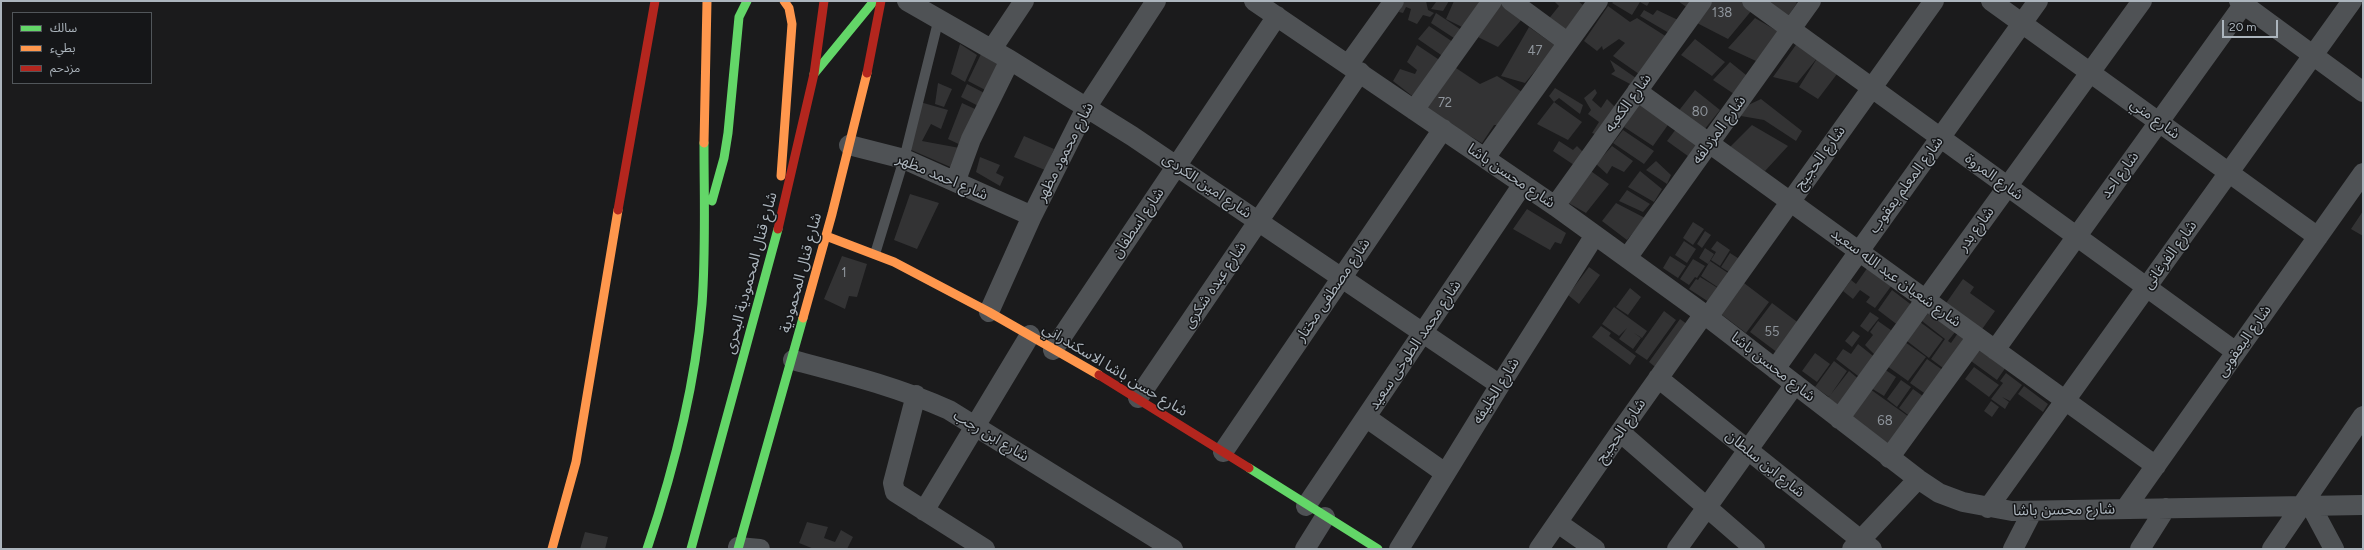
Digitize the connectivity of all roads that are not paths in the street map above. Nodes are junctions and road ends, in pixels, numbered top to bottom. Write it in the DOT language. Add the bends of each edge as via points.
graph roads {
  1 [pos="655,1"];
  2 [pos="707,1"];
  3 [pos="747,1"];
  4 [pos="784,1"];
  5 [pos="824,1"];
  6 [pos="874,1"];
  7 [pos="881,1"];
  8 [pos="907,1"];
  9 [pos="1024,1"];
  10 [pos="1156,1"];
  11 [pos="1254,1"];
  12 [pos="1394,1"];
  13 [pos="1492,1"];
  14 [pos="1511,1"];
  15 [pos="1598,1"];
  16 [pos="1702,1"];
  17 [pos="1752,1"];
  18 [pos="1811,1"];
  19 [pos="1934,1"];
  20 [pos="1991,1"];
  21 [pos="2038,1"];
  22 [pos="2142,1"];
  23 [pos="2352,1"];
  24 [pos="2243,2"];
  25 [pos="1278,10"];
  26 [pos="939,18"];
  27 [pos="2022,23"];
  28 [pos="1791,29"];
  29 [pos="1567,42"];
  30 [pos="992,49"];
  31 [pos="2313,56"];
  32 [pos="1010,60"];
  33 [pos="1354,68"];
  34 [pos="2090,72"];
  35 [pos="814,74"];
  36 [pos="1872,88"];
  37 [pos="1637,91"];
  38 [pos="2363,92"];
  39 [pos="1086,108"];
  40 [pos="1414,110"];
  41 [pos="2159,122"];
  42 [pos="1443,129"];
  43 [pos="1940,137"];
  44 [pos="1709,143"];
  45 [pos="849,145"];
  46 [pos="1485,158"];
  47 [pos="904,159"];
  48 [pos="1176,165"];
  49 [pos="2229,173"];
  50 [pos="2363,174"];
  51 [pos="956,180"];
  52 [pos="1523,184"];
  53 [pos="2008,186"];
  54 [pos="1790,201"];
  55 [pos="1555,206"];
  56 [pos="782,213"];
  57 [pos="1032,216"];
  58 [pos="706,220"];
  59 [pos="1259,221"];
  60 [pos="826,236"];
  61 [pos="1595,236"];
  62 [pos="2076,236"];
  63 [pos="2318,237"];
  64 [pos="1858,251"];
  65 [pos="875,254"];
  66 [pos="1627,258"];
  67 [pos="1342,277"];
  68 [pos="2147,287"];
  69 [pos="1925,299"];
  70 [pos="989,312"];
  71 [pos="1706,315"];
  72 [pos="1424,333"];
  73 [pos="1030,335"];
  74 [pos="1977,337"];
  75 [pos="1053,350"];
  76 [pos="1994,350"];
  77 [pos="2236,352"];
  78 [pos="792,360"];
  79 [pos="1775,369"];
  80 [pos="1658,378"];
  81 [pos="1795,384"];
  82 [pos="1500,385"];
  83 [pos="916,395"];
  84 [pos="1138,398"];
  85 [pos="2066,401"];
  86 [pos="2363,416"];
  87 [pos="1367,418"];
  88 [pos="1839,419"];
  89 [pos="975,426"];
  90 [pos="1620,432"];
  91 [pos="1748,450"];
  92 [pos="1223,452"];
  93 [pos="1889,458"];
  94 [pos="2156,466"];
  95 [pos="1445,473"];
  96 [pos="1918,479"];
  97 [pos="2363,505"];
  98 [pos="1306,506"];
  99 [pos="2306,506"];
  100 [pos="1707,508"];
  101 [pos="1988,508"];
  102 [pos="2166,508"];
  103 [pos="2125,509"];
  104 [pos="924,511"];
  105 [pos="2032,512"];
  106 [pos="1325,517"];
  107 [pos="1558,523"];
  108 [pos="1862,546"];
  109 [pos="738,548"];
  110 [pos="552,549"];
  111 [pos="647,549"];
  112 [pos="691,549"];
  113 [pos="760,549"];
  114 [pos="985,549"];
  115 [pos="1173,549"];
  116 [pos="1305,549"];
  117 [pos="1378,549"];
  118 [pos="1399,549"];
  119 [pos="1539,549"];
  120 [pos="1595,549"];
  121 [pos="1677,549"];
  122 [pos="1755,549"];
  123 [pos="2013,549"];
  124 [pos="2140,549"];
  125 [pos="2272,549"];
  126 [pos="2334,549"];
  1 -- 110 [label="street" via="603,291 576,462"];
  2 -- 58 [label="street" via="704,69"];
  3 -- 58 [label="street" via="739,17 724,158"];
  4 -- 56 [label="street" via="789,8 792,24 782,144"];
  5 -- 35 [label="street, شارع قنال المحمودية البحرى"];
  6 -- 35 [label="street"];
  7 -- 45 [label="street, شارع قنال المحمودية"];
  8 -- 26 [label="street, شارع امين الكردى"];
  9 -- 30 [label="street"];
  10 -- 39 [label="street, شارع محمود مظهر"];
  11 -- 25 [label="street, شارع محسن باشا"];
  12 -- 33 [label="street, شارع عبده شكرى"];
  13 -- 40 [label="street"];
  14 -- 29 [label="street"];
  15 -- 29 [label="street"];
  16 -- 37 [label="street, شارع الكعبه"];
  17 -- 28 [label="street, شارع المروة"];
  18 -- 28 [label="street, شارع المزدلفه"];
  19 -- 36 [label="street, شارع الحجيج"];
  20 -- 27 [label="street, شارع مني"];
  21 -- 27 [label="street, شارع المعلم يعقوب"];
  22 -- 34 [label="street, شارع بدر"];
  23 -- 31 [label="street, شارع الفرغانى"];
  24 -- 31 [label="street"];
  24 -- 41 [label="street, شارع احد"];
  25 -- 33 [label="street, شارع محسن باشا"];
  25 -- 48 [label="street, شارع اسطفان"];
  26 -- 30 [label="street, شارع امين الكردى"];
  26 -- 47 [label="lane"];
  27 -- 34 [label="street, شارع مني"];
  27 -- 43 [label="street, شارع المعلم يعقوب"];
  28 -- 36 [label="street, شارع المروة"];
  28 -- 44 [label="street, شارع المزدلفه"];
  29 -- 46 [label="street"];
  30 -- 32 [label="street, شارع امين الكردى"];
  31 -- 38 [label="street"];
  31 -- 49 [label="street, شارع الفرغانى"];
  32 -- 39 [label="street, شارع امين الكردى"];
  32 -- 51 [label="street" via="983,113"];
  33 -- 40 [label="street, شارع محسن باشا"];
  33 -- 59 [label="street, شارع عبده شكرى"];
  34 -- 41 [label="street, شارع مني"];
  34 -- 53 [label="street, شارع بدر"];
  35 -- 56 [label="street, شارع قنال المحمودية البحرى"];
  36 -- 43 [label="street, شارع المروة"];
  36 -- 54 [label="street, شارع الحجيج"];
  37 -- 44 [label="street, شارع شعبان عبد الله سعيد"];
  37 -- 55 [label="street, شارع الكعبه"];
  39 -- 48 [label="street, شارع امين الكردى"];
  39 -- 57 [label="street, شارع محمود مظهر"];
  40 -- 42 [label="street, شارع محسن باشا"];
  41 -- 49 [label="street, شارع مني"];
  41 -- 62 [label="street, شارع احد"];
  42 -- 46 [label="street, شارع محسن باشا"];
  42 -- 67 [label="street, شارع مصطفى مختار"];
  43 -- 53 [label="street, شارع المروة"];
  43 -- 64 [label="street, شارع المعلم يعقوب"];
  44 -- 54 [label="street, شارع شعبان عبد الله سعيد"];
  44 -- 66 [label="street, شارع المزدلفه"];
  45 -- 47 [label="street, شارع احمد مظهر"];
  45 -- 60 [label="street, شارع قنال المحمودية"];
  46 -- 52 [label="street, شارع محسن باشا"];
  47 -- 51 [label="street, شارع احمد مظهر"];
  47 -- 65 [label="lane"];
  48 -- 59 [label="street, شارع امين الكردى"];
  48 -- 75 [label="street, شارع اسطفان"];
  49 -- 63 [label="street, شارع مني"];
  49 -- 68 [label="street, شارع الفرغانى"];
  50 -- 63 [label="street, شارع اليعقوبى"];
  51 -- 57 [label="street, شارع احمد مظهر"];
  52 -- 55 [label="street, شارع محسن باشا"];
  52 -- 72 [label="street, شارع محمد الطوخى سعيد"];
  53 -- 62 [label="street, شارع المروة"];
  53 -- 69 [label="street, شارع بدر"];
  54 -- 64 [label="street, شارع شعبان عبد الله سعيد"];
  54 -- 71 [label="street, شارع الحجيج"];
  55 -- 61 [label="street, شارع محسن باشا"];
  56 -- 112 [label="street, شارع قنال المحمودية البحرى"];
  57 -- 70 [label="street, شارع محمود مظهر"];
  58 -- 111 [label="street" via="701,314 693,372 671,473"];
  59 -- 67 [label="street, شارع امين الكردى"];
  59 -- 84 [label="street, شارع عبده شكرى"];
  60 -- 65 [label="street, شارع حسن باشا الاسكندراني"];
  60 -- 78 [label="street, شارع قنال المحمودية"];
  61 -- 66 [label="street, شارع محسن باشا"];
  61 -- 82 [label="street, شارع الخليفه"];
  62 -- 68 [label="street, شارع المروة"];
  62 -- 76 [label="street, شارع احد"];
  63 -- 77 [label="street, شارع اليعقوبى"];
  64 -- 69 [label="street, شارع شعبان عبد الله سعيد"];
  64 -- 79 [label="street, شارع المعلم يعقوب"];
  65 -- 70 [label="street, شارع حسن باشا الاسكندراني"];
  66 -- 71 [label="street, شارع محسن باشا"];
  67 -- 72 [label="street, شارع امين الكردى"];
  67 -- 92 [label="street, شارع مصطفى مختار"];
  68 -- 77 [label="street, شارع المروة"];
  68 -- 85 [label="street, شارع الفرغانى"];
  69 -- 74 [label="street, شارع شعبان عبد الله سعيد"];
  69 -- 88 [label="street, شارع بدر"];
  70 -- 73 [label="street, شارع حسن باشا الاسكندراني"];
  71 -- 79 [label="street, شارع محسن باشا"];
  71 -- 80 [label="street, شارع الحجيج"];
  72 -- 82 [label="street, شارع امين الكردى"];
  72 -- 87 [label="street, شارع محمد الطوخى سعيد"];
  73 -- 75 [label="street, شارع حسن باشا الاسكندراني"];
  73 -- 89 [label="street"];
  74 -- 76 [label="street, شارع شعبان عبد الله سعيد"];
  74 -- 93 [label="street"];
  75 -- 84 [label="street, شارع حسن باشا الاسكندراني"];
  76 -- 85 [label="street, شارع شعبان عبد الله سعيد"];
  77 -- 94 [label="street, شارع اليعقوبى"];
  78 -- 83 [label="street, شارع ابن رجب"];
  78 -- 109 [label="street, شارع قنال المحمودية"];
  79 -- 81 [label="street, شارع محسن باشا"];
  80 -- 90 [label="street, شارع الحجيج"];
  80 -- 91 [label="street, شارع ابن سلطان"];
  81 -- 88 [label="street, شارع محسن باشا"];
  81 -- 91 [label="street"];
  82 -- 95 [label="street, شارع الخليفه"];
  83 -- 89 [label="street, شارع ابن رجب"];
  83 -- 104 [label="street" via="893,488 900,496"];
  84 -- 92 [label="street, شارع حسن باشا الاسكندراني"];
  85 -- 94 [label="street, شارع شعبان عبد الله سعيد"];
  85 -- 101 [label="street, شارع الفرغانى"];
  86 -- 99 [label="street"];
  87 -- 95 [label="street"];
  87 -- 98 [label="street, شارع محمد الطوخى سعيد"];
  88 -- 93 [label="street, شارع محسن باشا"];
  89 -- 104 [label="street"];
  89 -- 115 [label="street, شارع ابن رجب"];
  90 -- 100 [label="street"];
  90 -- 107 [label="street, شارع الحجيج"];
  91 -- 100 [label="street"];
  91 -- 108 [label="street, شارع ابن سلطان"];
  92 -- 98 [label="street, شارع حسن باشا الاسكندراني"];
  93 -- 96 [label="street, شارع محسن باشا"];
  94 -- 103 [label="street, شارع اليعقوبى"];
  95 -- 118 [label="street, شارع الخليفه"];
  96 -- 101 [label="street, شارع محسن باشا" via="1940,493"];
  96 -- 108 [label="street"];
  97 -- 99 [label="street, شارع محسن باشا"];
  98 -- 106 [label="street, شارع حسن باشا الاسكندراني"];
  99 -- 102 [label="street, شارع محسن باشا"];
  99 -- 125 [label="street"];
  99 -- 126 [label="street"];
  100 -- 121 [label="street"];
  100 -- 122 [label="street"];
  101 -- 105 [label="street, شارع محسن باشا"];
  102 -- 103 [label="street, شارع محسن باشا"];
  102 -- 124 [label="street"];
  103 -- 105 [label="street, شارع محسن باشا"];
  104 -- 114 [label="street"];
  105 -- 123 [label="street"];
  106 -- 116 [label="street"];
  106 -- 117 [label="street, شارع حسن باشا الاسكندراني"];
  107 -- 119 [label="street, شارع الحجيج"];
  107 -- 120 [label="street"];
  109 -- 113 [label="street"];
}
